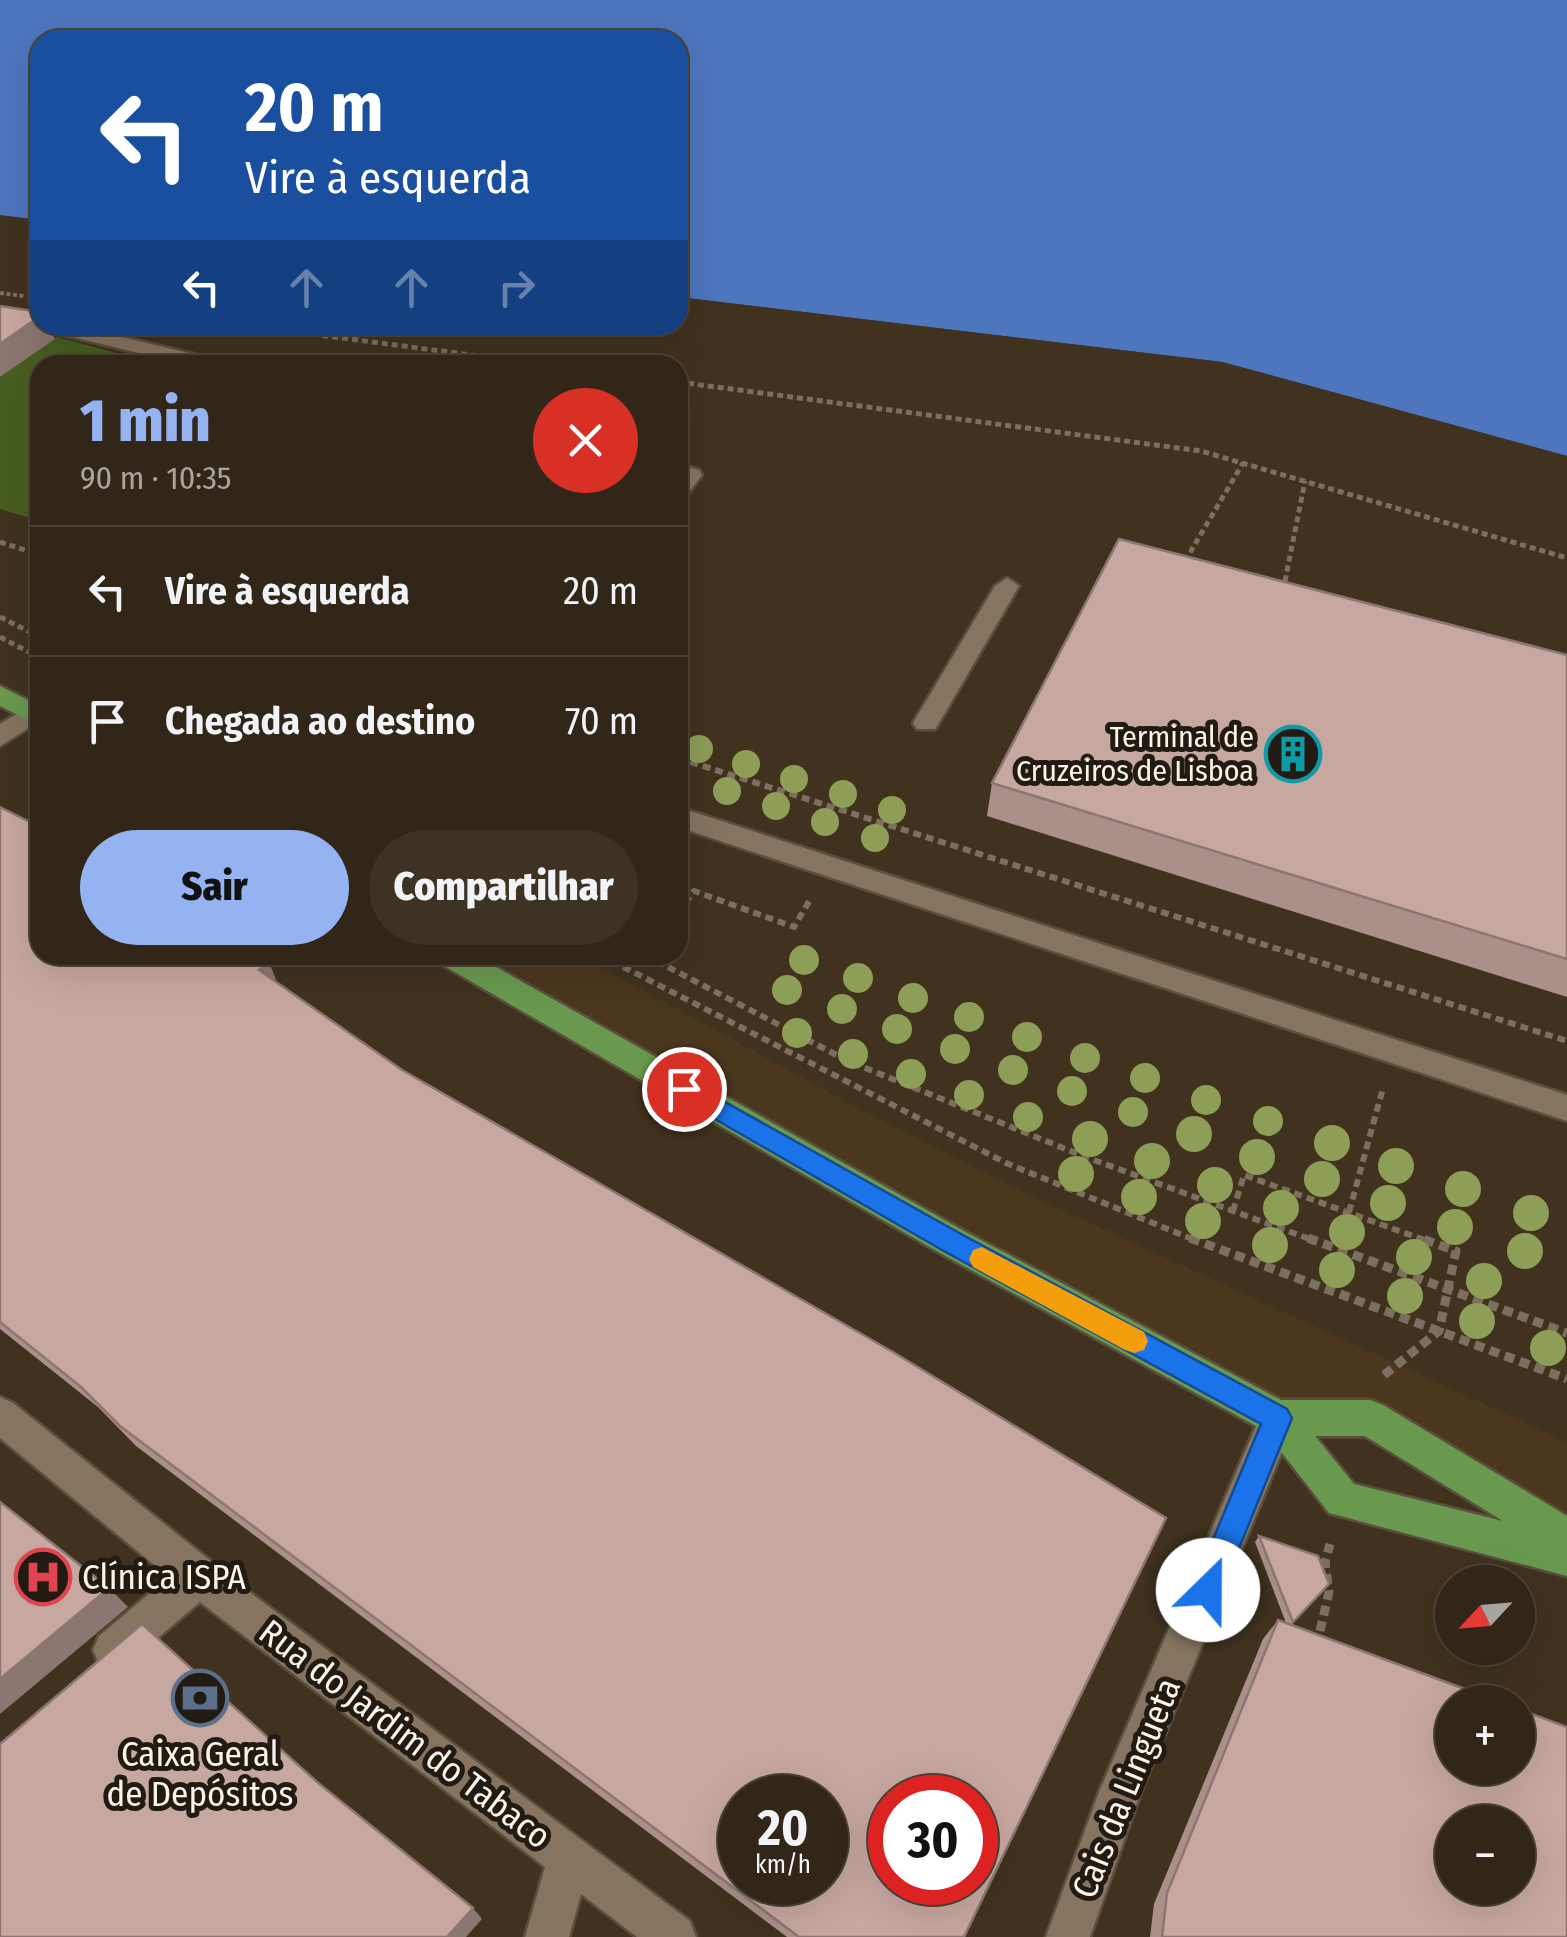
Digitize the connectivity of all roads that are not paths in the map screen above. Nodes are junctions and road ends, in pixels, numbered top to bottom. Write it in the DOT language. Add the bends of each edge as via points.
graph roads {
  1 [pos="85,335"];
  2 [pos="172,355"];
  3 [pos="1007,586"];
  4 [pos="0,696"];
  5 [pos="30,712"];
  6 [pos="30,718"];
  7 [pos="926,723"];
  8 [pos="0,736"];
  9 [pos="688,820"];
  10 [pos="467,965"];
  11 [pos="1567,1108"];
  12 [pos="0,1415"];
  13 [pos="1278,1418"];
  14 [pos="1567,1538"];
  15 [pos="1567,1556"];
  16 [pos="200,1576"];
  17 [pos="86,1674"];
  18 [pos="569,1858"];
  19 [pos="547,1937"];
  20 [pos="674,1937"];
  21 [pos="1068,1937"];
  1 -- 2 [label="street"];
  3 -- 7 [label="street"];
  4 -- 5 [label="main road"];
  6 -- 8 [label="street"];
  9 -- 11 [label="street"];
  10 -- 13 [label="main road" via="952,1242"];
  12 -- 16 [label="street, Rua do Jardim do Tabaco"];
  13 -- 14 [label="main road" via="1370,1418"];
  13 -- 15 [label="main road" via="1343,1500"];
  13 -- 21 [label="street, Cais da Lingueta" via="1120,1792"];
  16 -- 17 [label="street"];
  16 -- 18 [label="street, Rua do Jardim do Tabaco"];
  18 -- 19 [label="street"];
  18 -- 20 [label="street, Rua do Jardim do Tabaco"];
}
